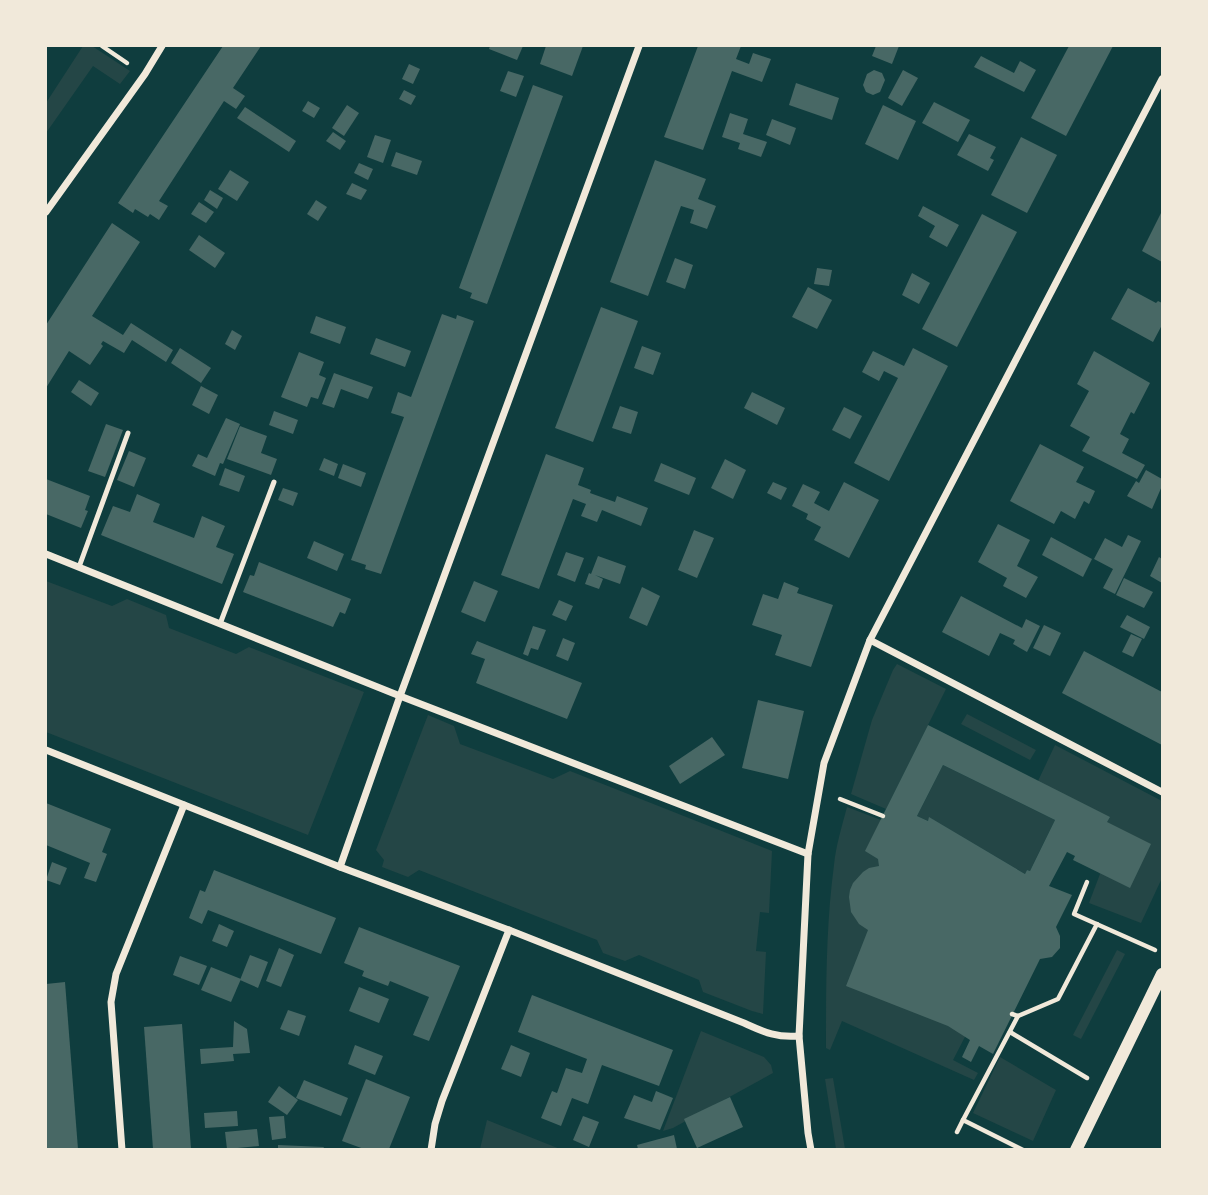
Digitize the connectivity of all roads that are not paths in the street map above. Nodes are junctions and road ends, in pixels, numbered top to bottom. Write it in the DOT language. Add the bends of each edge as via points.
graph roads {
  1 [pos="162,46"];
  2 [pos="639,46"];
  3 [pos="1163,79"];
  4 [pos="46,212"];
  5 [pos="128,433"];
  6 [pos="274,482"];
  7 [pos="46,554"];
  8 [pos="79,567"];
  9 [pos="220,624"];
  10 [pos="870,640"];
  11 [pos="400,696"];
  12 [pos="46,750"];
  13 [pos="1163,792"];
  14 [pos="184,804"];
  15 [pos="808,854"];
  16 [pos="340,867"];
  17 [pos="509,930"];
  18 [pos="1163,974"];
  19 [pos="799,1035"];
  20 [pos="121,1150"];
  21 [pos="431,1150"];
  22 [pos="811,1150"];
  23 [pos="1076,1150"];
  1 -- 4 [label="street"];
  2 -- 11 [label="street"];
  3 -- 10 [label="street"];
  5 -- 8 [label="lane"];
  6 -- 9 [label="lane"];
  7 -- 8 [label="street"];
  8 -- 9 [label="street"];
  9 -- 11 [label="street"];
  10 -- 13 [label="street"];
  10 -- 15 [label="street" via="824,763"];
  11 -- 15 [label="street"];
  11 -- 16 [label="street"];
  12 -- 14 [label="street"];
  14 -- 16 [label="street"];
  14 -- 20 [label="street" via="116,974 111,1002"];
  15 -- 19 [label="street"];
  16 -- 17 [label="street"];
  17 -- 19 [label="street" via="769,1034"];
  17 -- 21 [label="street" via="442,1101"];
  18 -- 23 [label="street"];
  19 -- 22 [label="street"];
}
